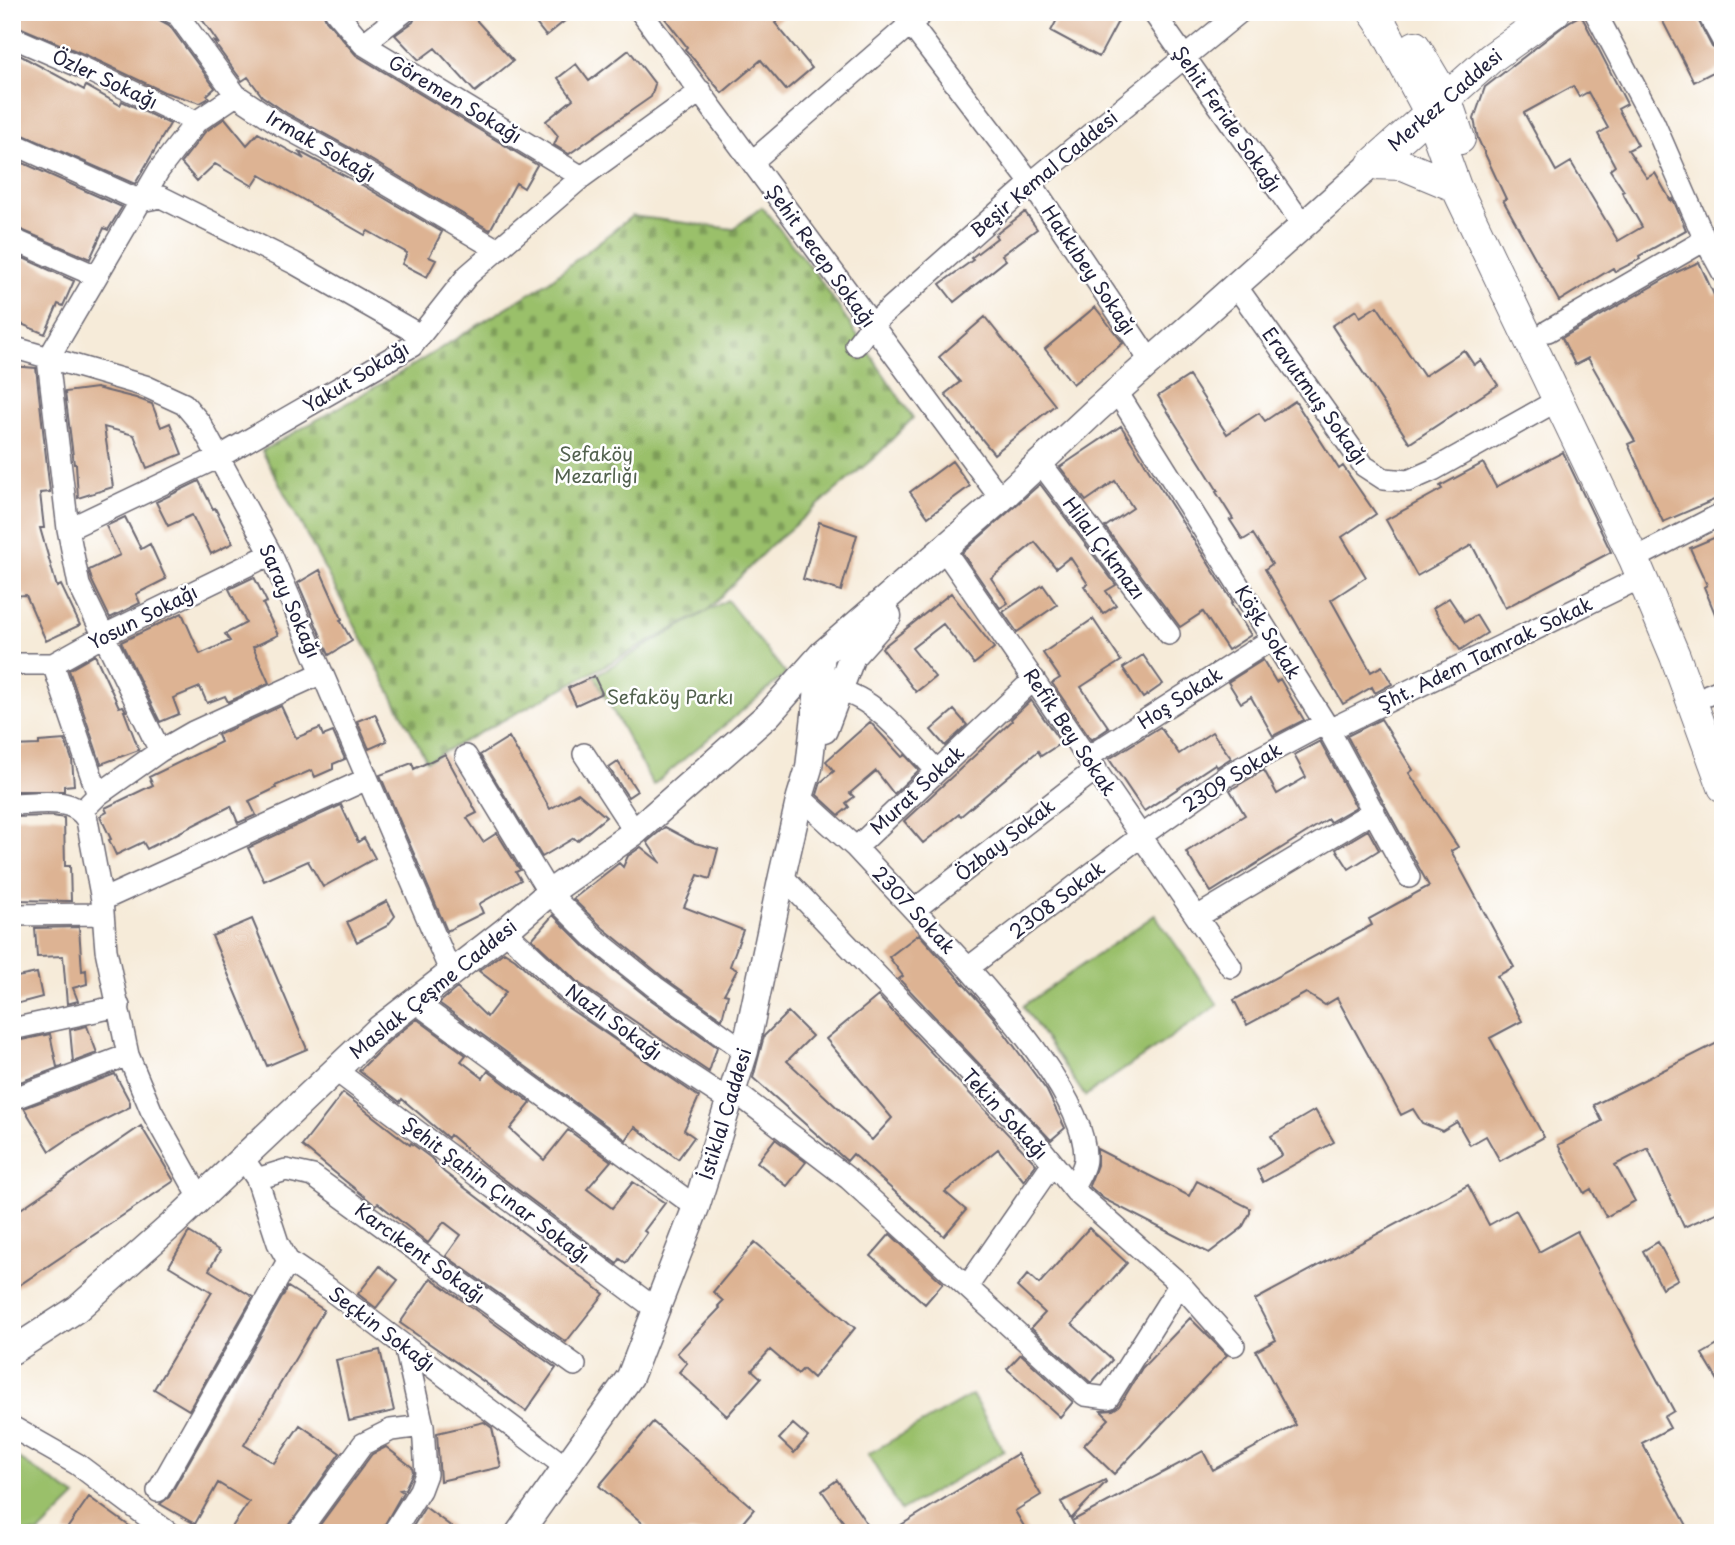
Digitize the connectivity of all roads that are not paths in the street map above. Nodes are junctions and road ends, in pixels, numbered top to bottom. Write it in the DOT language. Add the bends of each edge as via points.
graph roads {
  1 [pos="172,12"];
  2 [pos="336,12"];
  3 [pos="404,12"];
  4 [pos="641,12"];
  5 [pos="1153,12"];
  6 [pos="1240,12"];
  7 [pos="1373,12"];
  8 [pos="1395,12"];
  9 [pos="1555,12"];
  10 [pos="1595,12"];
  11 [pos="1707,12"];
  12 [pos="911,16"];
  13 [pos="12,37"];
  14 [pos="1723,41"];
  15 [pos="363,44"];
  16 [pos="1183,58"];
  17 [pos="701,91"];
  18 [pos="236,95"];
  19 [pos="1437,105"];
  20 [pos="196,122"];
  21 [pos="12,143"];
  22 [pos="753,161"];
  23 [pos="1372,164"];
  24 [pos="582,177"];
  25 [pos="1031,183"];
  26 [pos="1456,187"];
  27 [pos="141,201"];
  28 [pos="1303,225"];
  29 [pos="12,239"];
  30 [pos="1705,240"];
  31 [pos="498,250"];
  32 [pos="1723,273"];
  33 [pos="96,276"];
  34 [pos="1236,286"];
  35 [pos="871,325"];
  36 [pos="1548,331"];
  37 [pos="420,335"];
  38 [pos="856,345"];
  39 [pos="12,346"];
  40 [pos="48,359"];
  41 [pos="1151,362"];
  42 [pos="1116,392"];
  43 [pos="1558,400"];
  44 [pos="219,457"];
  45 [pos="1040,462"];
  46 [pos="1001,499"];
  47 [pos="1723,513"];
  48 [pos="68,529"];
  49 [pos="943,548"];
  50 [pos="271,554"];
  51 [pos="1643,563"];
  52 [pos="1169,634"];
  53 [pos="105,635"];
  54 [pos="1272,639"];
  55 [pos="822,654"];
  56 [pos="12,664"];
  57 [pos="53,664"];
  58 [pos="322,673"];
  59 [pos="1034,679"];
  60 [pos="839,691"];
  61 [pos="1715,692"];
  62 [pos="1327,727"];
  63 [pos="1723,734"];
  64 [pos="160,751"];
  65 [pos="584,754"];
  66 [pos="466,756"];
  67 [pos="1092,763"];
  68 [pos="809,768"];
  69 [pos="937,771"];
  70 [pos="368,779"];
  71 [pos="1723,787"];
  72 [pos="98,795"];
  73 [pos="800,797"];
  74 [pos="12,804"];
  75 [pos="82,811"];
  76 [pos="1374,811"];
  77 [pos="635,832"];
  78 [pos="1141,836"];
  79 [pos="856,848"];
  80 [pos="782,876"];
  81 [pos="1409,877"];
  82 [pos="549,893"];
  83 [pos="102,907"];
  84 [pos="914,911"];
  85 [pos="12,915"];
  86 [pos="1197,917"];
  87 [pos="505,931"];
  88 [pos="970,967"];
  89 [pos="1231,967"];
  90 [pos="451,973"];
  91 [pos="414,1001"];
  92 [pos="119,1006"];
  93 [pos="12,1030"];
  94 [pos="746,1051"];
  95 [pos="128,1055"];
  96 [pos="335,1070"];
  97 [pos="733,1097"];
  98 [pos="12,1099"];
  99 [pos="1052,1164"];
  100 [pos="250,1168"];
  101 [pos="1073,1188"];
  102 [pos="200,1198"];
  103 [pos="696,1207"];
  104 [pos="288,1261"];
  105 [pos="1180,1284"];
  106 [pos="967,1287"];
  107 [pos="657,1310"];
  108 [pos="1234,1345"];
  109 [pos="405,1346"];
  110 [pos="12,1351"];
  111 [pos="575,1365"];
  112 [pos="423,1426"];
  113 [pos="12,1427"];
  114 [pos="566,1468"];
  115 [pos="158,1491"];
  116 [pos="169,1533"];
  117 [pos="298,1533"];
  118 [pos="393,1533"];
  119 [pos="519,1533"];
  1 -- 18 [label="street, Irmak Sokağı"];
  2 -- 15 [label="street, Göremen Sokağı"];
  3 -- 15 [label="street"];
  4 -- 17 [label="street, Şehit Recep Sokağı"];
  5 -- 16 [label="street, Şehit Feride Sokağı"];
  6 -- 16 [label="street, Beşir Kemal Caddesi"];
  7 -- 19 [label="main road"];
  8 -- 19 [label="main road"];
  9 -- 19 [label="main road, Merkez Caddesi"];
  10 -- 30 [label="street" via="1654,123"];
  11 -- 14 [label="street"];
  12 -- 22 [label="street"];
  12 -- 25 [label="street, Hakkıbey Sokağı"];
  13 -- 20 [label="street, Özler Sokağı"];
  15 -- 24 [label="street, Göremen Sokağı"];
  16 -- 25 [label="street, Beşir Kemal Caddesi"];
  16 -- 28 [label="street, Şehit Feride Sokağı"];
  17 -- 22 [label="street, Şehit Recep Sokağı"];
  17 -- 24 [label="street, Yakut Sokağı"];
  18 -- 20 [label="street"];
  18 -- 31 [label="street, Irmak Sokağı"];
  19 -- 23 [label="main road, Merkez Caddesi"];
  19 -- 26 [label="main road"];
  19 -- 36 [label="main road"];
  20 -- 27 [label="street"];
  21 -- 27 [label="street"];
  22 -- 35 [label="street, Şehit Recep Sokağı"];
  23 -- 26 [label="main road" via="1403,164"];
  23 -- 28 [label="street"];
  24 -- 31 [label="street, Yakut Sokağı"];
  25 -- 35 [label="street, Beşir Kemal Caddesi"];
  25 -- 41 [label="street, Hakkıbey Sokağı"];
  26 -- 43 [label="main road"];
  27 -- 33 [label="street"];
  27 -- 37 [label="street" via="161,197 294,263"];
  28 -- 34 [label="street"];
  29 -- 33 [label="street"];
  30 -- 32 [label="street"];
  30 -- 36 [label="street"];
  31 -- 37 [label="street, Yakut Sokağı" via="468,275"];
  33 -- 40 [label="street"];
  34 -- 41 [label="street"];
  34 -- 43 [label="street, Eravutmuş Sokağı" via="1364,466 1384,479 1408,481 1433,470"];
  35 -- 38 [label="street, Beşir Kemal Caddesi"];
  35 -- 46 [label="street, Şehit Recep Sokağı"];
  36 -- 51 [label="main road" via="1627,495"];
  37 -- 44 [label="street, Yakut Sokağı" via="412,346"];
  39 -- 40 [label="street, Saray Sokağı"];
  40 -- 44 [label="street, Saray Sokağı" via="145,386 184,404"];
  40 -- 48 [label="street"];
  41 -- 42 [label="street"];
  42 -- 45 [label="street"];
  42 -- 54 [label="street, Köşk Sokak"];
  43 -- 51 [label="main road"];
  44 -- 48 [label="street, Yakut Sokağı"];
  44 -- 50 [label="street, Saray Sokağı"];
  45 -- 46 [label="street"];
  45 -- 52 [label="street, Hilal Çıkmazı"];
  46 -- 49 [label="street"];
  47 -- 51 [label="street, Şht. Adem Tamrak Sokak"];
  48 -- 53 [label="street" via="79,585"];
  49 -- 55 [label="street, Maslak Çeşme Caddesi"];
  49 -- 59 [label="street, Refik Bey Sokak"];
  49 -- 60 [label="street" via="852,656"];
  50 -- 53 [label="street, Yosun Sokağı"];
  50 -- 58 [label="street, Saray Sokağı"];
  51 -- 61 [label="main road"];
  51 -- 62 [label="street, Şht. Adem Tamrak Sokak"];
  51 -- 71 [label="main road"];
  53 -- 57 [label="street, Yosun Sokağı"];
  53 -- 64 [label="street"];
  54 -- 62 [label="street, Köşk Sokak"];
  54 -- 67 [label="street, Hoş Sokak"];
  55 -- 68 [label="street, İstiklal Caddesi"];
  55 -- 77 [label="street, Maslak Çeşme Caddesi" via="769,714"];
  56 -- 57 [label="street, Yosun Sokağı"];
  57 -- 72 [label="street"];
  58 -- 64 [label="street"];
  58 -- 70 [label="street, Saray Sokağı"];
  59 -- 67 [label="street, Refik Bey Sokak"];
  59 -- 69 [label="street, Murat Sokak"];
  60 -- 68 [label="street"];
  60 -- 69 [label="street" via="858,695"];
  61 -- 63 [label="main road"];
  62 -- 76 [label="street, Köşk Sokak"];
  62 -- 78 [label="street, 2309 Sokak" via="1231,773"];
  64 -- 72 [label="street"];
  65 -- 77 [label="street"];
  66 -- 82 [label="street"];
  67 -- 78 [label="street, Refik Bey Sokak"];
  67 -- 84 [label="street, Özbay Sokak"];
  68 -- 73 [label="street, İstiklal Caddesi"];
  69 -- 79 [label="street, Murat Sokak"];
  70 -- 83 [label="street"];
  70 -- 90 [label="street, Saray Sokağı"];
  72 -- 75 [label="street"];
  73 -- 79 [label="street, Murat Sokak"];
  73 -- 80 [label="street, İstiklal Caddesi"];
  74 -- 75 [label="street" via="68,803"];
  75 -- 83 [label="street"];
  76 -- 81 [label="street, Köşk Sokak"];
  76 -- 86 [label="street"];
  77 -- 82 [label="street, Maslak Çeşme Caddesi"];
  78 -- 86 [label="street, Refik Bey Sokak"];
  78 -- 88 [label="street, 2308 Sokak"];
  79 -- 84 [label="street, 2307 Sokak"];
  80 -- 94 [label="street, İstiklal Caddesi"];
  80 -- 99 [label="street, Tekin Sokağı"];
  82 -- 87 [label="street, Maslak Çeşme Caddesi"];
  82 -- 94 [label="street" via="594,938 654,987"];
  83 -- 85 [label="street"];
  83 -- 92 [label="street"];
  84 -- 88 [label="street, 2307 Sokak"];
  86 -- 89 [label="street, Refik Bey Sokak"];
  87 -- 90 [label="street, Maslak Çeşme Caddesi"];
  87 -- 97 [label="street, Nazlı Sokağı" via="572,994 638,1041"];
  88 -- 101 [label="street, 2307 Sokak" via="1061,1088 1083,1136 1086,1160"];
  90 -- 91 [label="street, Maslak Çeşme Caddesi"];
  91 -- 96 [label="street, Maslak Çeşme Caddesi"];
  91 -- 103 [label="street"];
  92 -- 93 [label="street"];
  92 -- 95 [label="street"];
  94 -- 97 [label="street, İstiklal Caddesi"];
  95 -- 98 [label="street"];
  95 -- 102 [label="street" via="151,1110"];
  96 -- 100 [label="street, Maslak Çeşme Caddesi"];
  96 -- 107 [label="street, Şehit Şahin Çınar Sokağı"];
  97 -- 103 [label="street, İstiklal Caddesi"];
  97 -- 106 [label="street, Nazlı Sokağı" via="849,1179"];
  99 -- 101 [label="street, Tekin Sokağı"];
  99 -- 106 [label="street"];
  100 -- 102 [label="street, Maslak Çeşme Caddesi"];
  100 -- 104 [label="street, Seçkin Sokağı"];
  100 -- 111 [label="street, Karcıkent Sokağı" via="313,1176"];
  101 -- 105 [label="street, Tekin Sokağı"];
  102 -- 110 [label="street, Maslak Çeşme Caddesi" via="77,1310"];
  103 -- 107 [label="street, İstiklal Caddesi"];
  104 -- 109 [label="street, Seçkin Sokağı"];
  104 -- 115 [label="street"];
  105 -- 106 [label="street, Nazlı Sokağı" via="1108,1398 1085,1395"];
  105 -- 108 [label="street, Tekin Sokağı"];
  107 -- 114 [label="street, İstiklal Caddesi" via="629,1377"];
  109 -- 112 [label="street"];
  109 -- 114 [label="street, Seçkin Sokağı"];
  112 -- 117 [label="street" via="391,1430 363,1444"];
  112 -- 118 [label="street" via="426,1474"];
  113 -- 116 [label="street" via="77,1464"];
  114 -- 119 [label="street, İstiklal Caddesi"];
}
